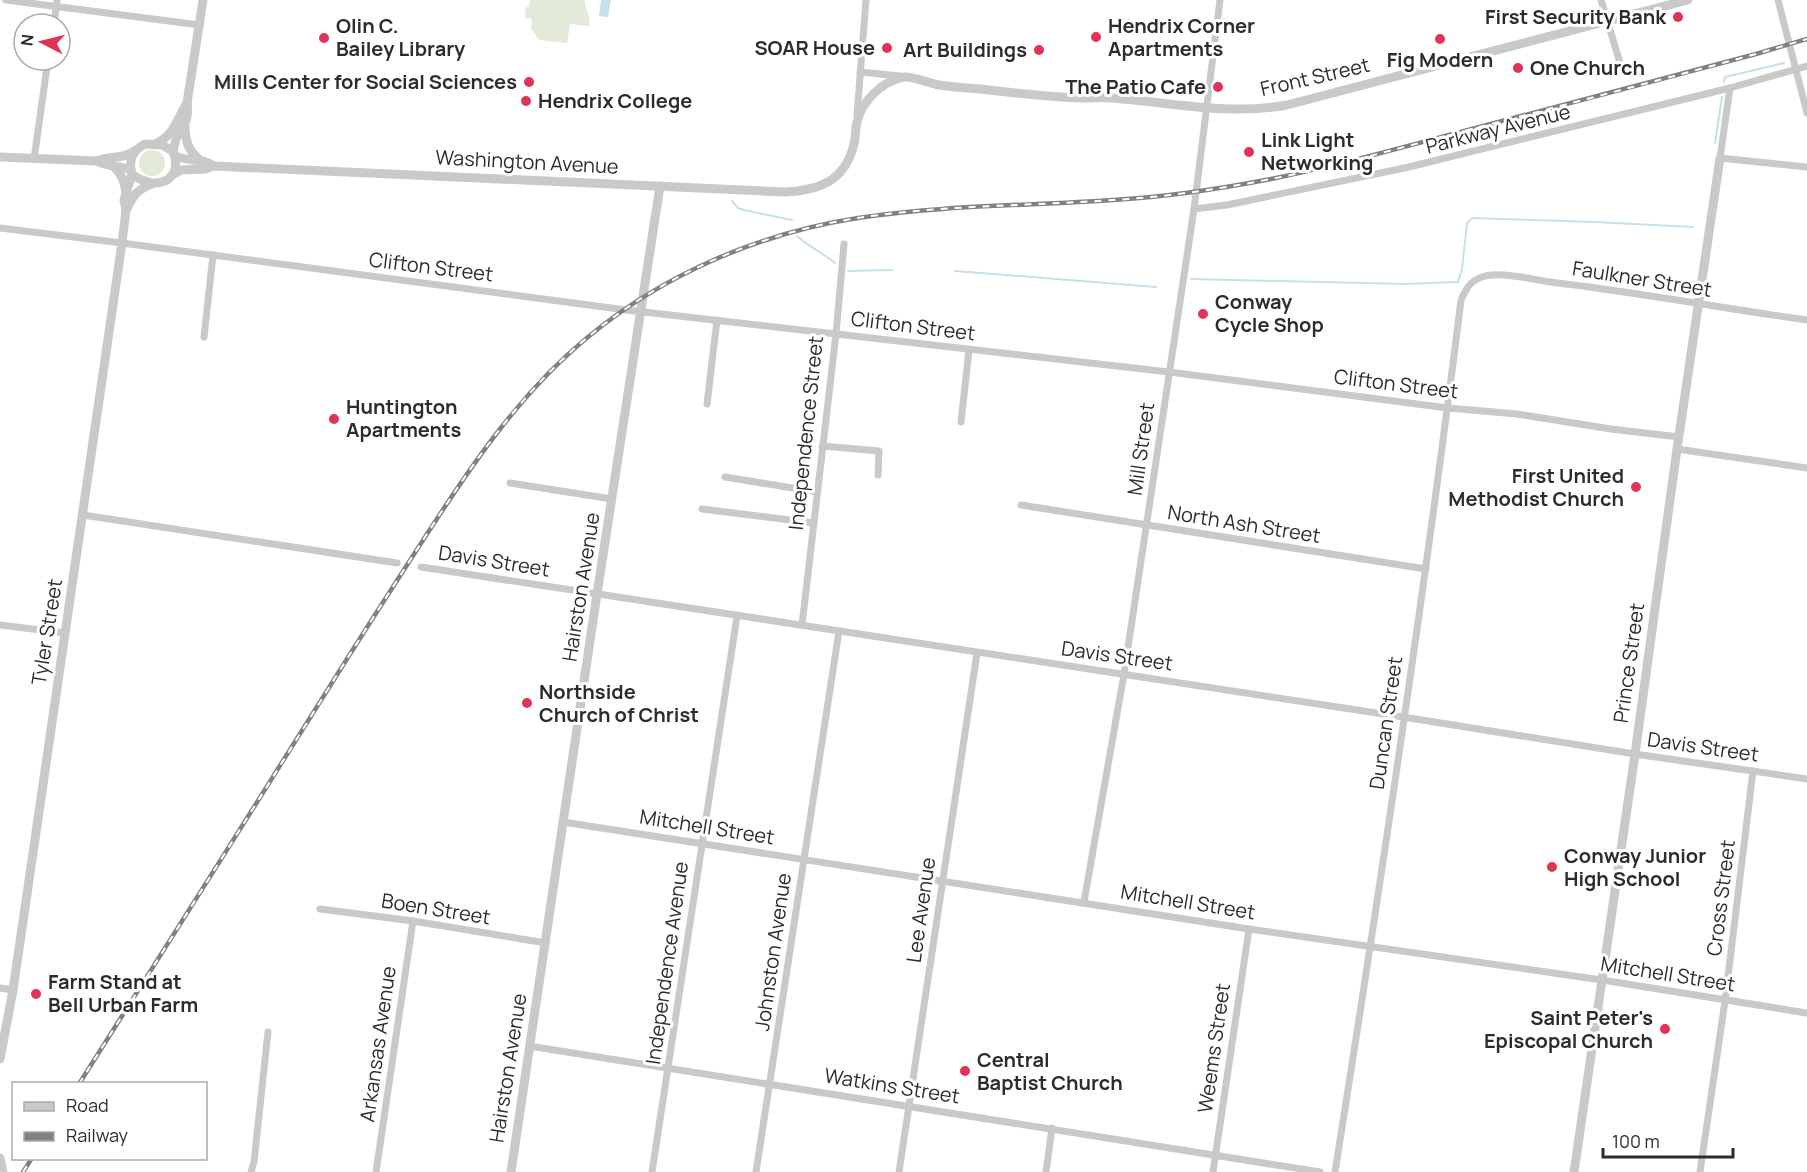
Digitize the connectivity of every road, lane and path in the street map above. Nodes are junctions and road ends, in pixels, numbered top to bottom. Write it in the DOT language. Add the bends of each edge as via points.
graph roads {
  1 [pos="6,0"];
  2 [pos="203,0"];
  3 [pos="867,0"];
  4 [pos="1220,0"];
  5 [pos="1601,0"];
  6 [pos="1688,0"];
  7 [pos="1778,0"];
  8 [pos="56,4"];
  9 [pos="1607,22"];
  10 [pos="200,25"];
  11 [pos="1807,66"];
  12 [pos="1796,69"];
  13 [pos="46,72"];
  14 [pos="860,72"];
  15 [pos="1623,73"];
  16 [pos="906,77"];
  17 [pos="1730,88"];
  18 [pos="186,103"];
  19 [pos="1206,107"];
  20 [pos="1807,113"];
  21 [pos="857,121"];
  22 [pos="185,125"];
  23 [pos="155,144"];
  24 [pos="136,150"];
  25 [pos="173,153"];
  26 [pos="0,158"];
  27 [pos="1720,158"];
  28 [pos="34,159"];
  29 [pos="200,160"];
  30 [pos="97,161"];
  31 [pos="113,166"];
  32 [pos="214,166"];
  33 [pos="1807,167"];
  34 [pos="132,172"];
  35 [pos="171,176"];
  36 [pos="152,184"];
  37 [pos="660,186"];
  38 [pos="126,192"];
  39 [pos="1194,209"];
  40 [pos="126,210"];
  41 [pos="0,228"];
  42 [pos="122,243"];
  43 [pos="844,244"];
  44 [pos="213,255"];
  45 [pos="1472,281"];
  46 [pos="1699,304"];
  47 [pos="642,311"];
  48 [pos="717,320"];
  49 [pos="1807,320"];
  50 [pos="836,334"];
  51 [pos="204,337"];
  52 [pos="969,350"];
  53 [pos="1169,372"];
  54 [pos="707,404"];
  55 [pos="1448,408"];
  56 [pos="961,422"];
  57 [pos="1679,436"];
  58 [pos="822,446"];
  59 [pos="1677,449"];
  60 [pos="1807,468"];
  61 [pos="878,475"];
  62 [pos="725,477"];
  63 [pos="510,483"];
  64 [pos="817,492"];
  65 [pos="612,499"];
  66 [pos="1021,505"];
  67 [pos="702,509"];
  68 [pos="83,514"];
  69 [pos="814,523"];
  70 [pos="1147,526"];
  71 [pos="398,563"];
  72 [pos="421,567"];
  73 [pos="1426,569"];
  74 [pos="597,594"];
  75 [pos="737,616"];
  76 [pos="0,625"];
  77 [pos="802,625"];
  78 [pos="839,631"];
  79 [pos="65,633"];
  80 [pos="977,653"];
  81 [pos="1124,674"];
  82 [pos="1403,717"];
  83 [pos="1635,754"];
  84 [pos="1753,771"];
  85 [pos="1807,779"];
  86 [pos="563,822"];
  87 [pos="701,843"];
  88 [pos="804,858"];
  89 [pos="942,880"];
  90 [pos="1084,902"];
  91 [pos="320,909"];
  92 [pos="413,921"];
  93 [pos="1249,929"];
  94 [pos="546,943"];
  95 [pos="1371,946"];
  96 [pos="1602,980"];
  97 [pos="0,988"];
  98 [pos="13,990"];
  99 [pos="1725,1001"];
  100 [pos="1807,1013"];
  101 [pos="268,1032"];
  102 [pos="529,1046"];
  103 [pos="0,1059"];
  104 [pos="668,1069"];
  105 [pos="771,1084"];
  106 [pos="909,1106"];
  107 [pos="1052,1128"];
  108 [pos="1216,1154"];
  109 [pos="0,1158"];
  110 [pos="3,1172"];
  111 [pos="251,1172"];
  112 [pos="376,1172"];
  113 [pos="511,1172"];
  114 [pos="652,1172"];
  115 [pos="756,1172"];
  116 [pos="899,1172"];
  117 [pos="1046,1172"];
  118 [pos="1213,1172"];
  119 [pos="1320,1172"];
  120 [pos="1335,1172"];
  121 [pos="1574,1172"];
  122 [pos="1700,1172"];
  1 -- 8 [label="street"];
  2 -- 10 [label="street"];
  3 -- 14 [label="street"];
  4 -- 19 [label="street, Mill Street"];
  5 -- 9 [label="street"];
  6 -- 9 [label="street, Front Street"];
  7 -- 12 [label="street"];
  8 -- 10 [label="street"];
  9 -- 15 [label="street"];
  9 -- 19 [label="street, Front Street" via="1287,105 1266,109"];
  10 -- 18 [label="street"];
  11 -- 12 [label="street, Parkway Avenue"];
  12 -- 17 [label="street, Parkway Avenue"];
  12 -- 20 [label="street"];
  13 -- 28 [label="street"];
  14 -- 16 [label="street, Front Street"];
  14 -- 21 [label="street"];
  16 -- 19 [label="street, Front Street" via="951,86"];
  16 -- 21 [label="street" via="874,93"];
  17 -- 27 [label="street"];
  17 -- 39 [label="street, Parkway Avenue" via="1405,168 1227,206"];
  18 -- 22 [label="street"];
  18 -- 23 [label="street" via="172,132"];
  19 -- 39 [label="street, Mill Street"];
  21 -- 37 [label="street, Washington Avenue" via="847,162 836,177 808,190"];
  22 -- 25 [label="street"];
  22 -- 29 [label="street" via="187,145"];
  23 -- 24 [label="street" via="145,144"];
  23 -- 25 [label="street"];
  24 -- 30 [label="street" via="123,157"];
  24 -- 34 [label="street"];
  25 -- 29 [label="street, Washington Avenue" via="186,160"];
  25 -- 35 [label="street" via="176,164"];
  26 -- 28 [label="street"];
  27 -- 33 [label="street"];
  27 -- 46 [label="street, Prince Street"];
  28 -- 30 [label="street"];
  29 -- 32 [label="street, Washington Avenue"];
  30 -- 31 [label="street"];
  31 -- 34 [label="street"];
  31 -- 38 [label="street" via="120,173"];
  32 -- 35 [label="street, Washington Avenue" via="181,170"];
  32 -- 37 [label="street, Washington Avenue"];
  34 -- 36 [label="street"];
  34 -- 38 [label="street, Tyler Street"];
  35 -- 36 [label="street"];
  36 -- 40 [label="street" via="136,192"];
  37 -- 47 [label="street, Hairston Avenue"];
  38 -- 40 [label="street, Tyler Street"];
  39 -- 53 [label="street, Mill Street"];
  40 -- 42 [label="street, Tyler Street"];
  41 -- 42 [label="street, Clifton Street"];
  42 -- 44 [label="street, Clifton Street"];
  42 -- 68 [label="street, Tyler Street"];
  43 -- 50 [label="street, Independence Street"];
  44 -- 47 [label="street, Clifton Street"];
  44 -- 51 [label="street"];
  45 -- 46 [label="street, Faulkner Street" via="1496,275"];
  45 -- 55 [label="street, Duncan Street" via="1461,300"];
  46 -- 49 [label="street, Faulkner Street"];
  46 -- 57 [label="street, Prince Street"];
  47 -- 48 [label="street, Clifton Street"];
  47 -- 65 [label="street, Hairston Avenue"];
  48 -- 50 [label="street, Clifton Street"];
  48 -- 54 [label="street"];
  50 -- 52 [label="street, Clifton Street"];
  50 -- 58 [label="street, Independence Street"];
  52 -- 53 [label="street, Clifton Street"];
  52 -- 56 [label="street"];
  53 -- 55 [label="street, Clifton Street"];
  53 -- 70 [label="street, Mill Street"];
  55 -- 57 [label="street, Clifton Street"];
  55 -- 73 [label="street, Duncan Street"];
  57 -- 59 [label="street, Prince Street"];
  58 -- 61 [label="street" via="879,451"];
  58 -- 64 [label="street, Independence Street"];
  59 -- 60 [label="street"];
  59 -- 83 [label="street, Prince Street"];
  62 -- 64 [label="street"];
  63 -- 65 [label="street"];
  64 -- 69 [label="street, Independence Street"];
  65 -- 74 [label="street, Hairston Avenue"];
  66 -- 70 [label="street, North Ash Street"];
  67 -- 69 [label="street"];
  68 -- 71 [label="street"];
  68 -- 79 [label="street, Tyler Street"];
  69 -- 77 [label="street, Independence Street"];
  70 -- 73 [label="street, North Ash Street"];
  70 -- 81 [label="street, Mill Street"];
  72 -- 74 [label="street, Davis Street"];
  73 -- 82 [label="street, Duncan Street"];
  74 -- 75 [label="street, Davis Street"];
  74 -- 86 [label="street, Hairston Avenue"];
  75 -- 77 [label="street, Davis Street"];
  75 -- 87 [label="street, Independence Avenue"];
  76 -- 79 [label="street"];
  77 -- 78 [label="street, Davis Street"];
  78 -- 80 [label="street, Davis Street"];
  78 -- 88 [label="street, Johnston Avenue"];
  79 -- 98 [label="street, Tyler Street"];
  80 -- 81 [label="street, Davis Street"];
  80 -- 89 [label="street, Lee Avenue"];
  81 -- 82 [label="street, Davis Street"];
  81 -- 90 [label="street, Mill Street"];
  82 -- 83 [label="street, Davis Street"];
  82 -- 95 [label="street, Duncan Street"];
  83 -- 84 [label="street, Davis Street"];
  83 -- 96 [label="street, Prince Street"];
  84 -- 85 [label="street, Davis Street"];
  84 -- 99 [label="street, Cross Street"];
  86 -- 87 [label="street, Mitchell Street"];
  86 -- 94 [label="street, Hairston Avenue"];
  87 -- 88 [label="street, Mitchell Street"];
  87 -- 104 [label="street, Independence Avenue"];
  88 -- 89 [label="street, Mitchell Street"];
  88 -- 105 [label="street, Johnston Avenue"];
  89 -- 90 [label="street, Mitchell Street"];
  89 -- 106 [label="street, Lee Avenue"];
  90 -- 93 [label="street, Mitchell Street"];
  91 -- 92 [label="street, Boen Street"];
  92 -- 94 [label="street, Boen Street"];
  92 -- 112 [label="street, Arkansas Avenue"];
  93 -- 95 [label="street, Mitchell Street"];
  93 -- 108 [label="street, Weems Street"];
  94 -- 102 [label="street, Hairston Avenue"];
  95 -- 96 [label="street, Mitchell Street"];
  95 -- 120 [label="street, Duncan Street"];
  96 -- 99 [label="street, Mitchell Street"];
  96 -- 121 [label="street, Prince Street"];
  97 -- 98 [label="street"];
  98 -- 103 [label="street, Tyler Street"];
  99 -- 100 [label="street, Mitchell Street"];
  99 -- 122 [label="street, Cross Street"];
  101 -- 111 [label="street"];
  102 -- 104 [label="street, Watkins Street"];
  102 -- 113 [label="street, Hairston Avenue"];
  104 -- 105 [label="street, Watkins Street"];
  104 -- 114 [label="street, Independence Avenue"];
  105 -- 106 [label="street, Watkins Street"];
  105 -- 115 [label="street, Johnston Avenue"];
  106 -- 107 [label="street, Watkins Street"];
  106 -- 116 [label="street, Lee Avenue"];
  107 -- 108 [label="street, Watkins Street"];
  107 -- 117 [label="street"];
  108 -- 118 [label="street, Weems Street"];
  108 -- 119 [label="street, Watkins Street"];
  109 -- 110 [label="street"];
}
